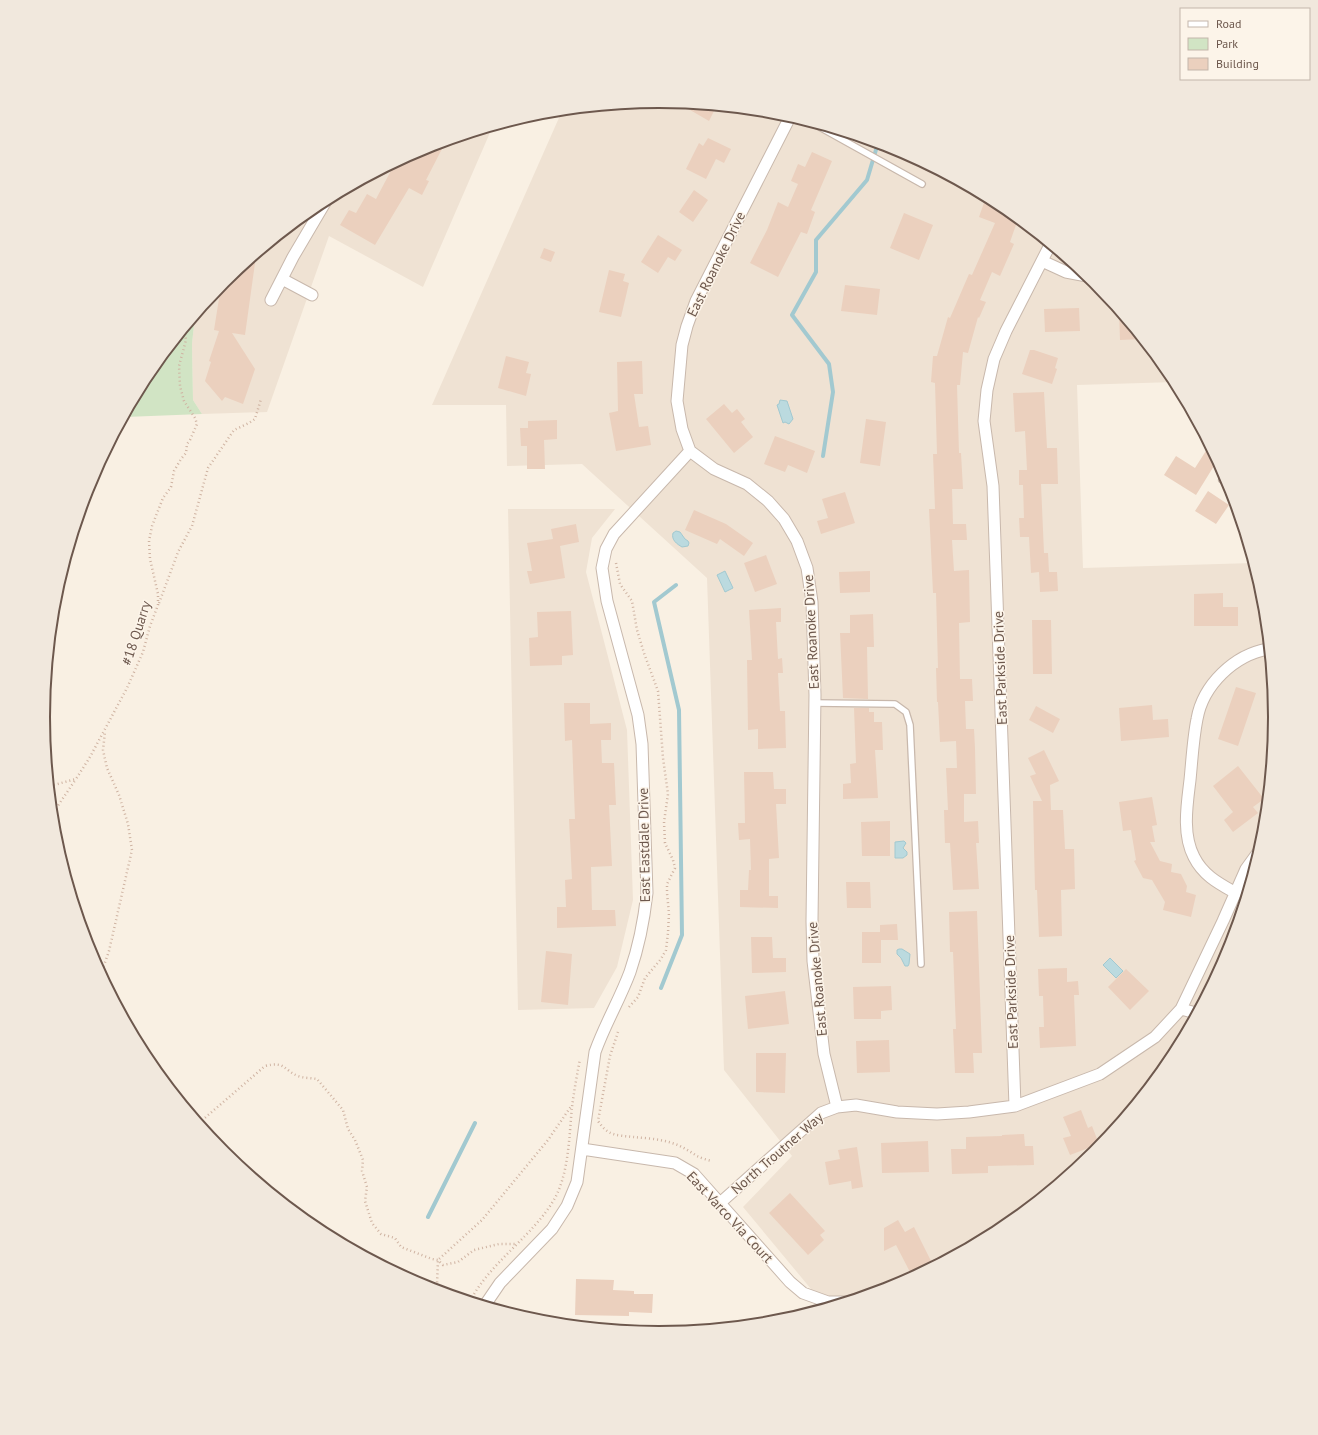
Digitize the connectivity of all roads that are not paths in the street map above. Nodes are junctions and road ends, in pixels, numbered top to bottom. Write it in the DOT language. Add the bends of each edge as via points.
graph roads {
  1 [pos="787,122"];
  2 [pos="835,135"];
  3 [pos="922,184"];
  4 [pos="319,212"];
  5 [pos="1048,249"];
  6 [pos="1042,261"];
  7 [pos="1076,274"];
  8 [pos="282,279"];
  9 [pos="312,295"];
  10 [pos="271,300"];
  11 [pos="690,450"];
  12 [pos="1264,650"];
  13 [pos="815,703"];
  14 [pos="1250,864"];
  15 [pos="1234,892"];
  16 [pos="921,964"];
  17 [pos="1181,1009"];
  18 [pos="1192,1012"];
  19 [pos="1015,1106"];
  20 [pos="837,1107"];
  21 [pos="582,1148"];
  22 [pos="720,1203"];
  23 [pos="487,1302"];
  24 [pos="830,1302"];
  1 -- 11 [label="street, East Roanoke Drive" via="696,301 687,326 677,401 682,429"];
  2 -- 3 [label="lane"];
  4 -- 8 [label="street"];
  5 -- 6 [label="street, East Parkside Drive"];
  6 -- 7 [label="street"];
  6 -- 19 [label="street, East Parkside Drive" via="994,359 984,421 993,486"];
  8 -- 9 [label="street"];
  8 -- 10 [label="street"];
  11 -- 13 [label="street, East Roanoke Drive" via="714,469 746,484 768,500 784,519 797,541 807,568 812,602"];
  11 -- 21 [label="street, East Eastdale Drive" via="614,534 606,549 602,568 607,601 638,715 642,744 647,893 636,955 601,1034 595,1054"];
  12 -- 15 [label="street" via="1244,657 1214,682 1203,700 1197,718 1186,814 1188,839 1194,857 1205,874"];
  13 -- 16 [label="lane" via="895,704 906,712 910,725"];
  13 -- 20 [label="street, East Roanoke Drive" via="813,961 824,1054"];
  14 -- 15 [label="street, North Troutner Way"];
  15 -- 17 [label="street, North Troutner Way"];
  17 -- 18 [label="street"];
  17 -- 19 [label="street, North Troutner Way" via="1155,1037 1100,1074"];
  19 -- 20 [label="street, North Troutner Way" via="937,1114 897,1112 856,1105"];
  20 -- 22 [label="street, North Troutner Way" via="821,1113"];
  21 -- 22 [label="street, East Varco Via Court" via="675,1163 694,1174"];
  21 -- 23 [label="street, East Eastdale Drive" via="577,1182 567,1206 552,1229 500,1283"];
  22 -- 24 [label="street, East Varco Via Court" via="790,1282 803,1293"];
}
